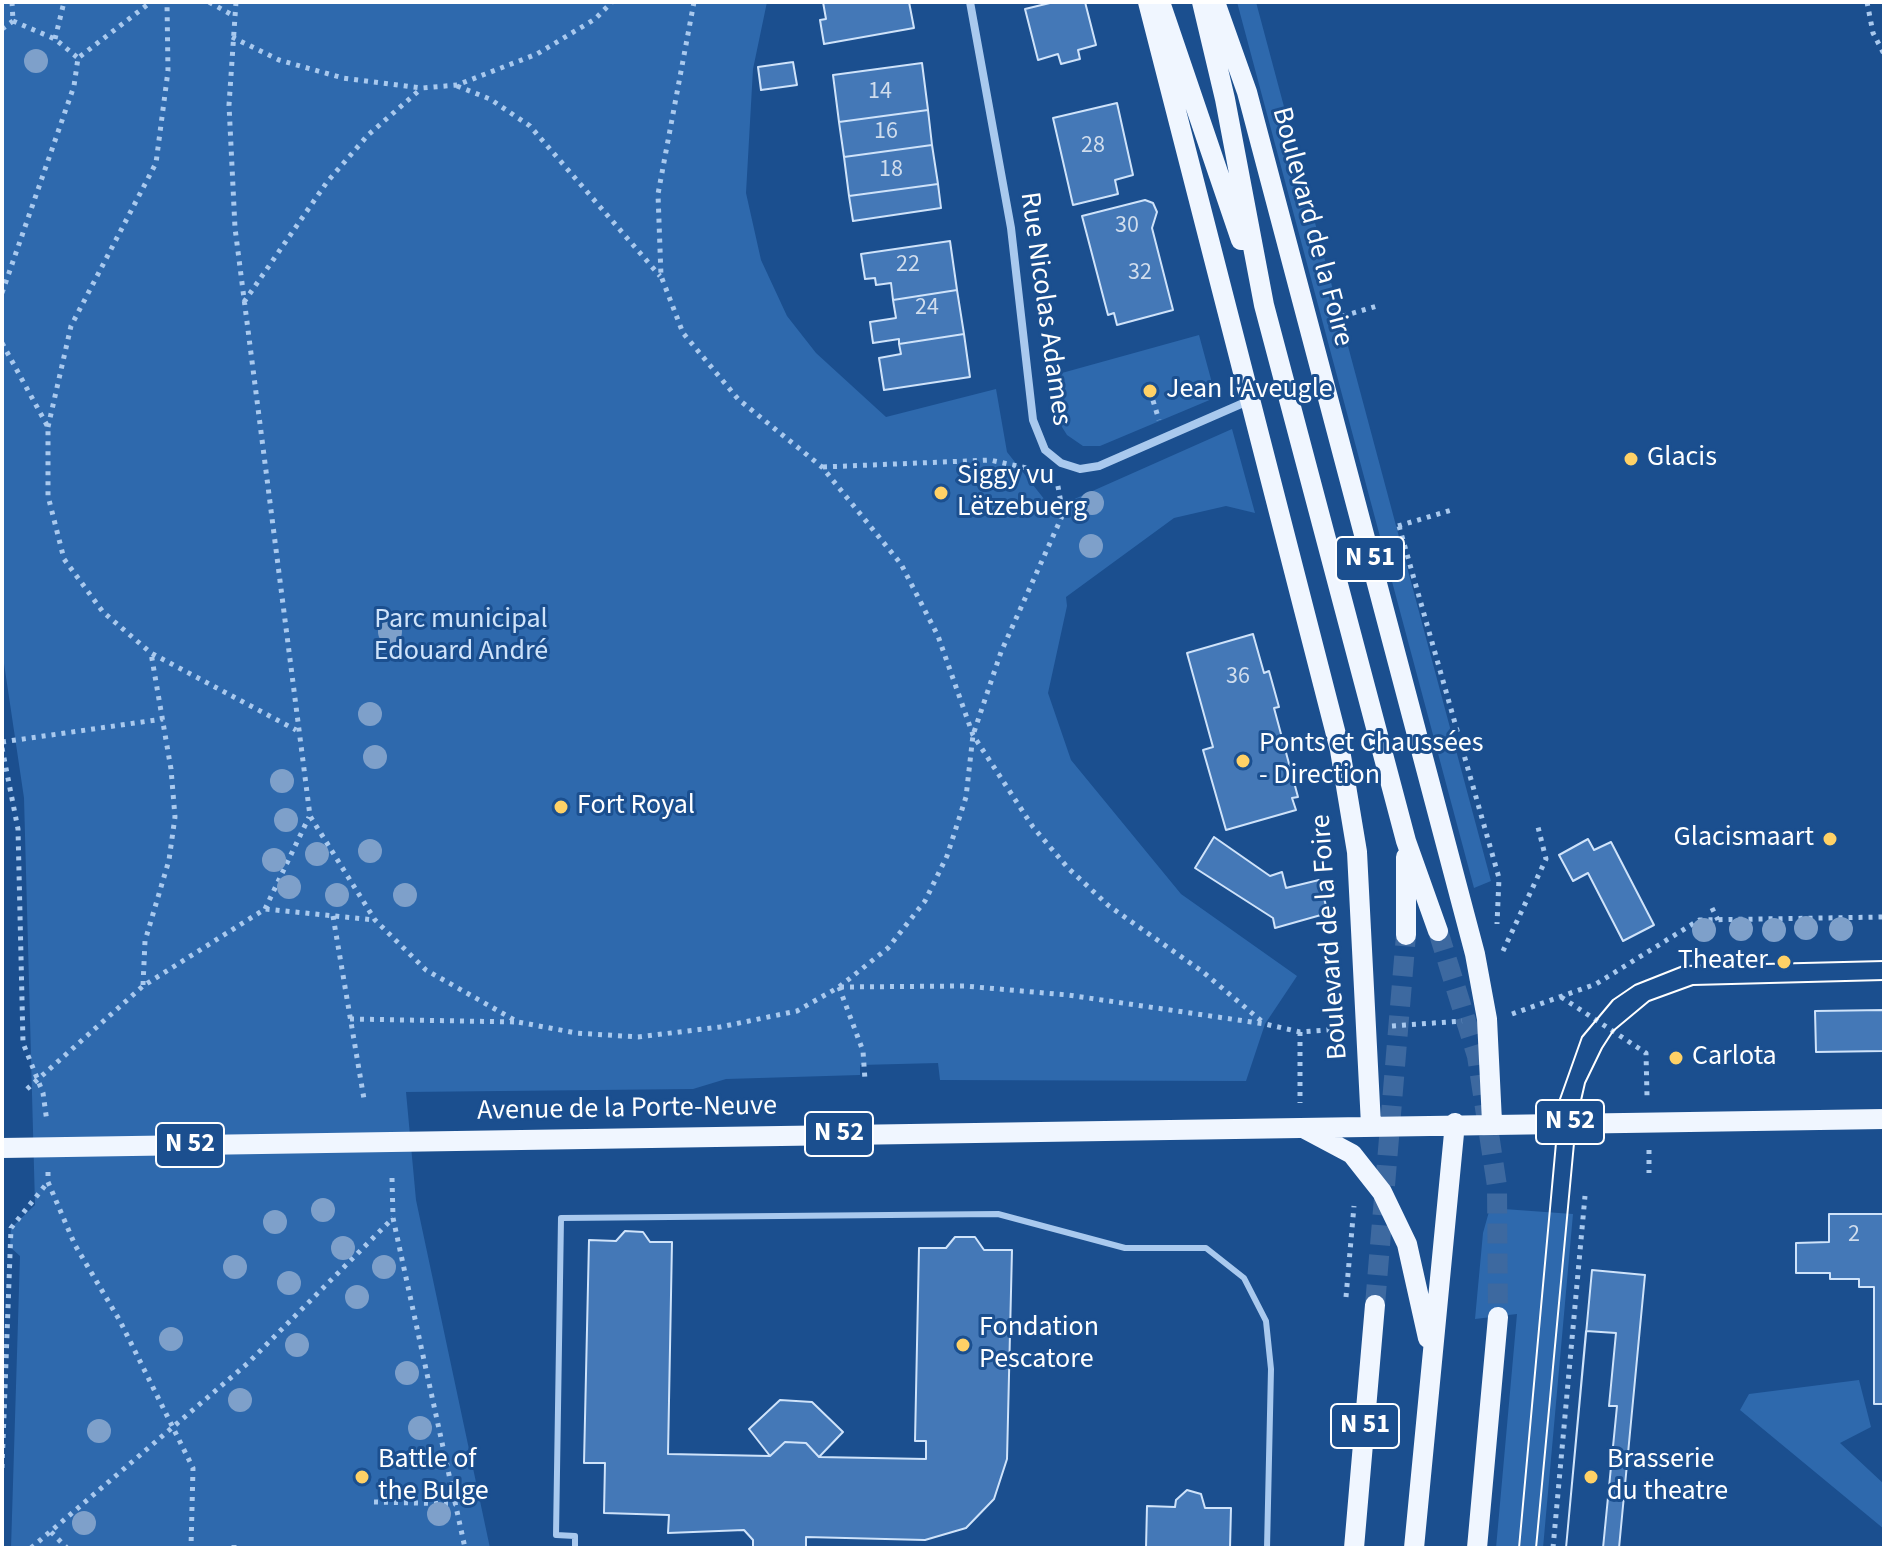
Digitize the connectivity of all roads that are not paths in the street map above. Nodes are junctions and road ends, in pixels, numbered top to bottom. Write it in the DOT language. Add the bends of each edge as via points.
graph roads {
  1 [pos="970,2"];
  2 [pos="1148,2"];
  3 [pos="1160,2"];
  4 [pos="1202,2"];
  5 [pos="1215,2"];
  6 [pos="1264,305"];
  7 [pos="1248,401"];
  8 [pos="1406,841"];
  9 [pos="1438,931"];
  10 [pos="1406,935"];
  11 [pos="1884,1119"];
  12 [pos="1492,1122"];
  13 [pos="1455,1123"];
  14 [pos="1371,1125"];
  15 [pos="1300,1127"];
  16 [pos="2,1148"];
  17 [pos="1375,1305"];
  18 [pos="1498,1317"];
  19 [pos="1432,1362"];
  20 [pos="575,1548"];
  21 [pos="1267,1548"];
  22 [pos="1354,1548"];
  23 [pos="1414,1548"];
  24 [pos="1477,1548"];
  1 -- 7 [label="street, Rue Nicolas Adames" via="1011,228 1033,420 1045,450 1080,469 1099,466"];
  2 -- 7 [label="main road, Boulevard de la Foire / N 51"];
  3 -- 6 [label="main road, Boulevard de la Foire / N 51"];
  4 -- 6 [label="main road, Boulevard de la Foire / N 51"];
  5 -- 12 [label="main road, Boulevard de la Foire / N 51" via="1247,92 1475,954 1487,1019"];
  6 -- 8 [label="main road, Boulevard de la Foire / N 51"];
  7 -- 14 [label="main road, Boulevard de la Foire / N 51" via="1340,750 1357,852"];
  8 -- 9 [label="main road, N 51"];
  8 -- 10 [label="main road, N 51"];
  11 -- 12 [label="main road, N 52"];
  12 -- 13 [label="main road, N 52"];
  13 -- 14 [label="main road, N 52"];
  13 -- 19 [label="main road, N 51"];
  14 -- 15 [label="main road, N 52"];
  15 -- 16 [label="main road, Avenue de la Porte-Neuve / N 52"];
  15 -- 19 [label="main road" via="1352,1154 1382,1192 1407,1244"];
  17 -- 22 [label="main road, N 51"];
  18 -- 24 [label="main road"];
  19 -- 23 [label="main road, N 51"];
  20 -- 21 [label="lane" via="575,1536 556,1535 561,1218 998,1214 1125,1248 1206,1248 1244,1278 1266,1321 1271,1369"];
}
